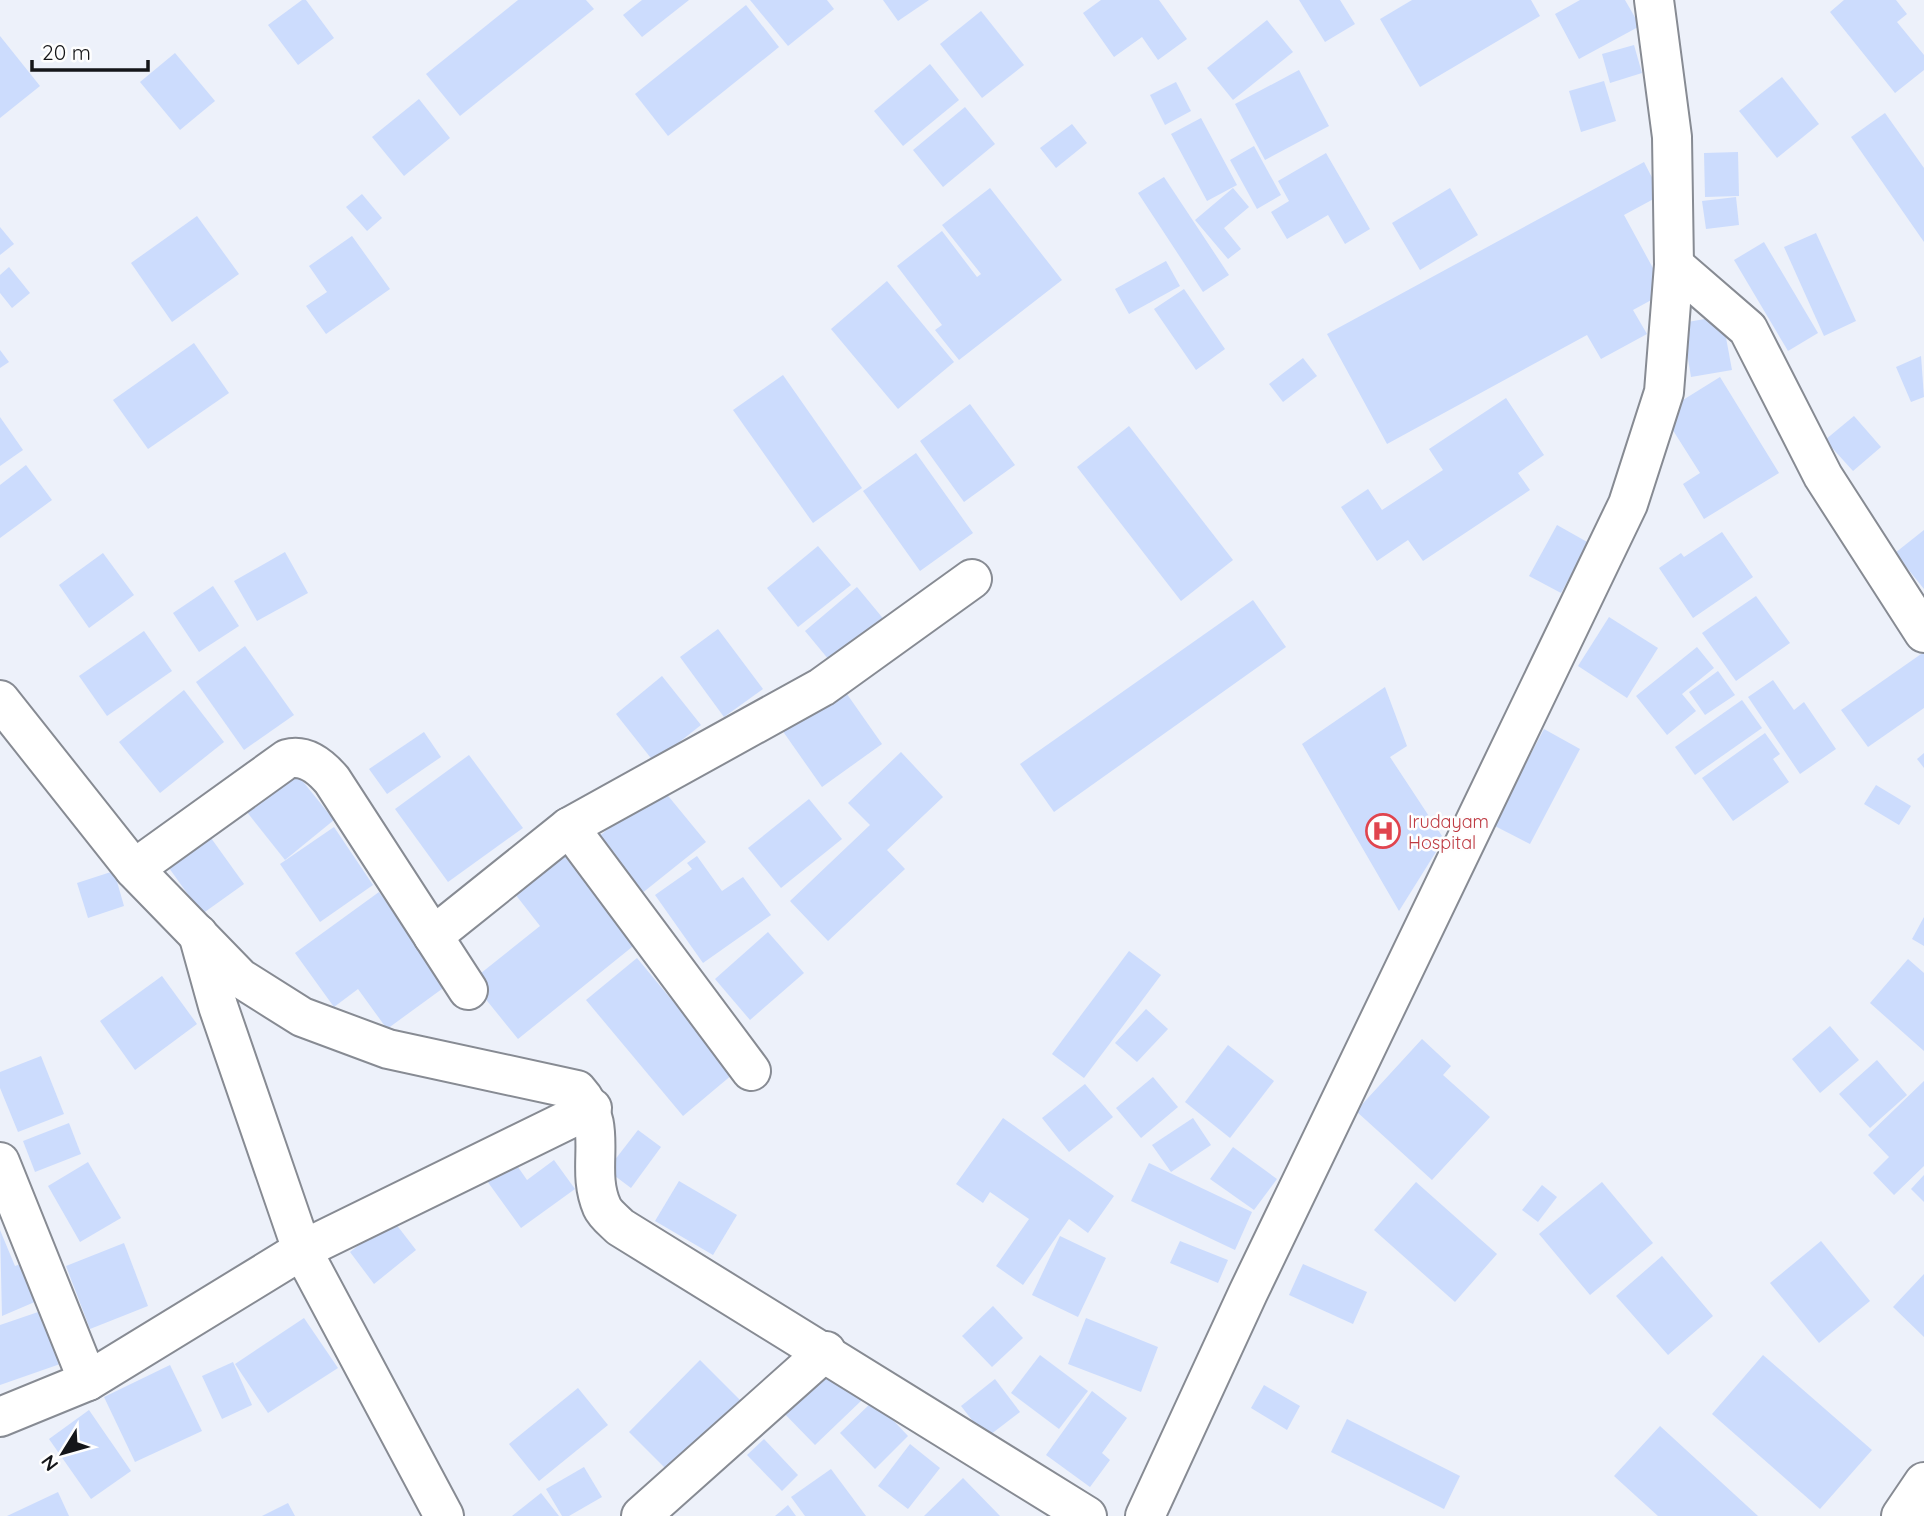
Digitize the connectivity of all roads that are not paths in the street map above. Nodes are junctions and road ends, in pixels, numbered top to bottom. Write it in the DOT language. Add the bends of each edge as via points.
graph roads {
  1 [pos="1654,0"];
  2 [pos="1674,265"];
  3 [pos="972,579"];
  4 [pos="1924,633"];
  5 [pos="0,700"];
  6 [pos="569,827"];
  7 [pos="134,870"];
  8 [pos="198,934"];
  9 [pos="433,936"];
  10 [pos="468,990"];
  11 [pos="751,1071"];
  12 [pos="592,1108"];
  13 [pos="0,1162"];
  14 [pos="302,1250"];
  15 [pos="826,1351"];
  16 [pos="88,1381"];
  17 [pos="0,1417"];
  18 [pos="1924,1482"];
  19 [pos="444,1516"];
  20 [pos="641,1516"];
  21 [pos="1087,1516"];
  22 [pos="1145,1516"];
  23 [pos="1901,1516"];
  1 -- 2 [label="street" via="1672,137"];
  2 -- 4 [label="street" via="1748,329 1823,476"];
  2 -- 22 [label="street" via="1664,393 1629,504"];
  3 -- 6 [label="street" via="821,687"];
  5 -- 7 [label="street"];
  6 -- 9 [label="street"];
  6 -- 11 [label="street"];
  7 -- 8 [label="street"];
  7 -- 9 [label="street" via="287,759 296,757 323,769 332,780"];
  8 -- 12 [label="street" via="240,978 302,1017 388,1049 577,1090"];
  8 -- 14 [label="street" via="218,1006"];
  9 -- 10 [label="street"];
  12 -- 14 [label="street"];
  12 -- 15 [label="street" via="596,1188 602,1209 620,1227"];
  13 -- 16 [label="street"];
  14 -- 16 [label="street"];
  14 -- 19 [label="street"];
  15 -- 20 [label="street"];
  15 -- 21 [label="street"];
  16 -- 17 [label="street"];
  18 -- 23 [label="street"];
}
